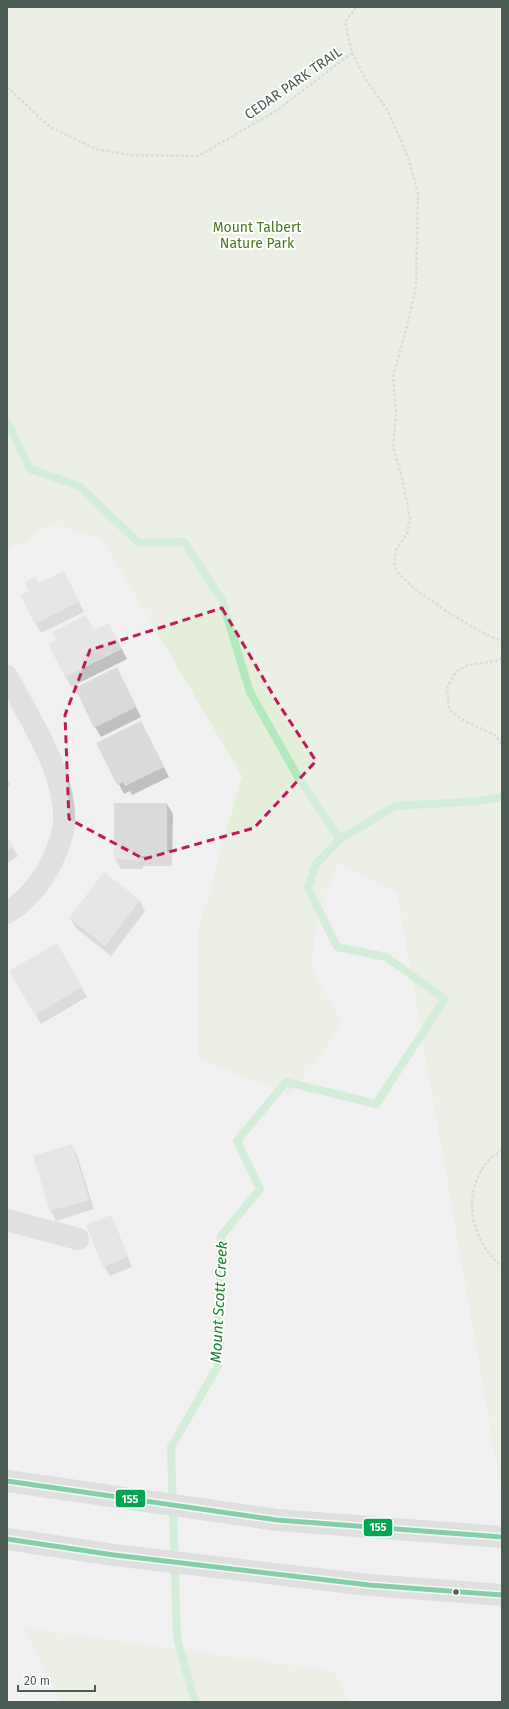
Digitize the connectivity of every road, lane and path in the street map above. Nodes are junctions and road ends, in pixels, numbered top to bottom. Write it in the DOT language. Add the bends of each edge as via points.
graph roads {
  1 [pos="356,7"];
  2 [pos="352,53"];
  3 [pos="7,87"];
  4 [pos="502,641"];
  5 [pos="502,658"];
  6 [pos="7,676"];
  7 [pos="502,744"];
  8 [pos="7,913"];
  9 [pos="502,1150"];
  10 [pos="7,1220"];
  11 [pos="78,1239"];
  12 [pos="502,1266"];
  13 [pos="7,1481"];
  14 [pos="502,1537"];
  15 [pos="7,1539"];
  16 [pos="502,1595"];
  1 -- 2 [label="path, CEDAR PARK TRAIL" via="345,22"];
  2 -- 3 [label="path, CEDAR PARK TRAIL" via="276,111 198,156 130,155 96,149 50,127"];
  2 -- 4 [label="path" via="366,80 388,111 408,157 418,194 416,286 393,377 396,414 393,448 402,474 410,518 407,534 396,550 394,562 397,572 415,589 449,613"];
  5 -- 7 [label="path" via="468,665 456,672 446,687 449,710 461,719 495,735"];
  6 -- 8 [label="street" via="51,760 62,794 64,823 57,850 43,879"];
  9 -- 12 [label="path" via="489,1160 476,1181 471,1199 473,1220 482,1243 495,1261"];
  10 -- 11 [label="street"];
  13 -- 14 [label="main road" via="277,1520"];
  15 -- 16 [label="main road" via="114,1555 369,1585"];
}
